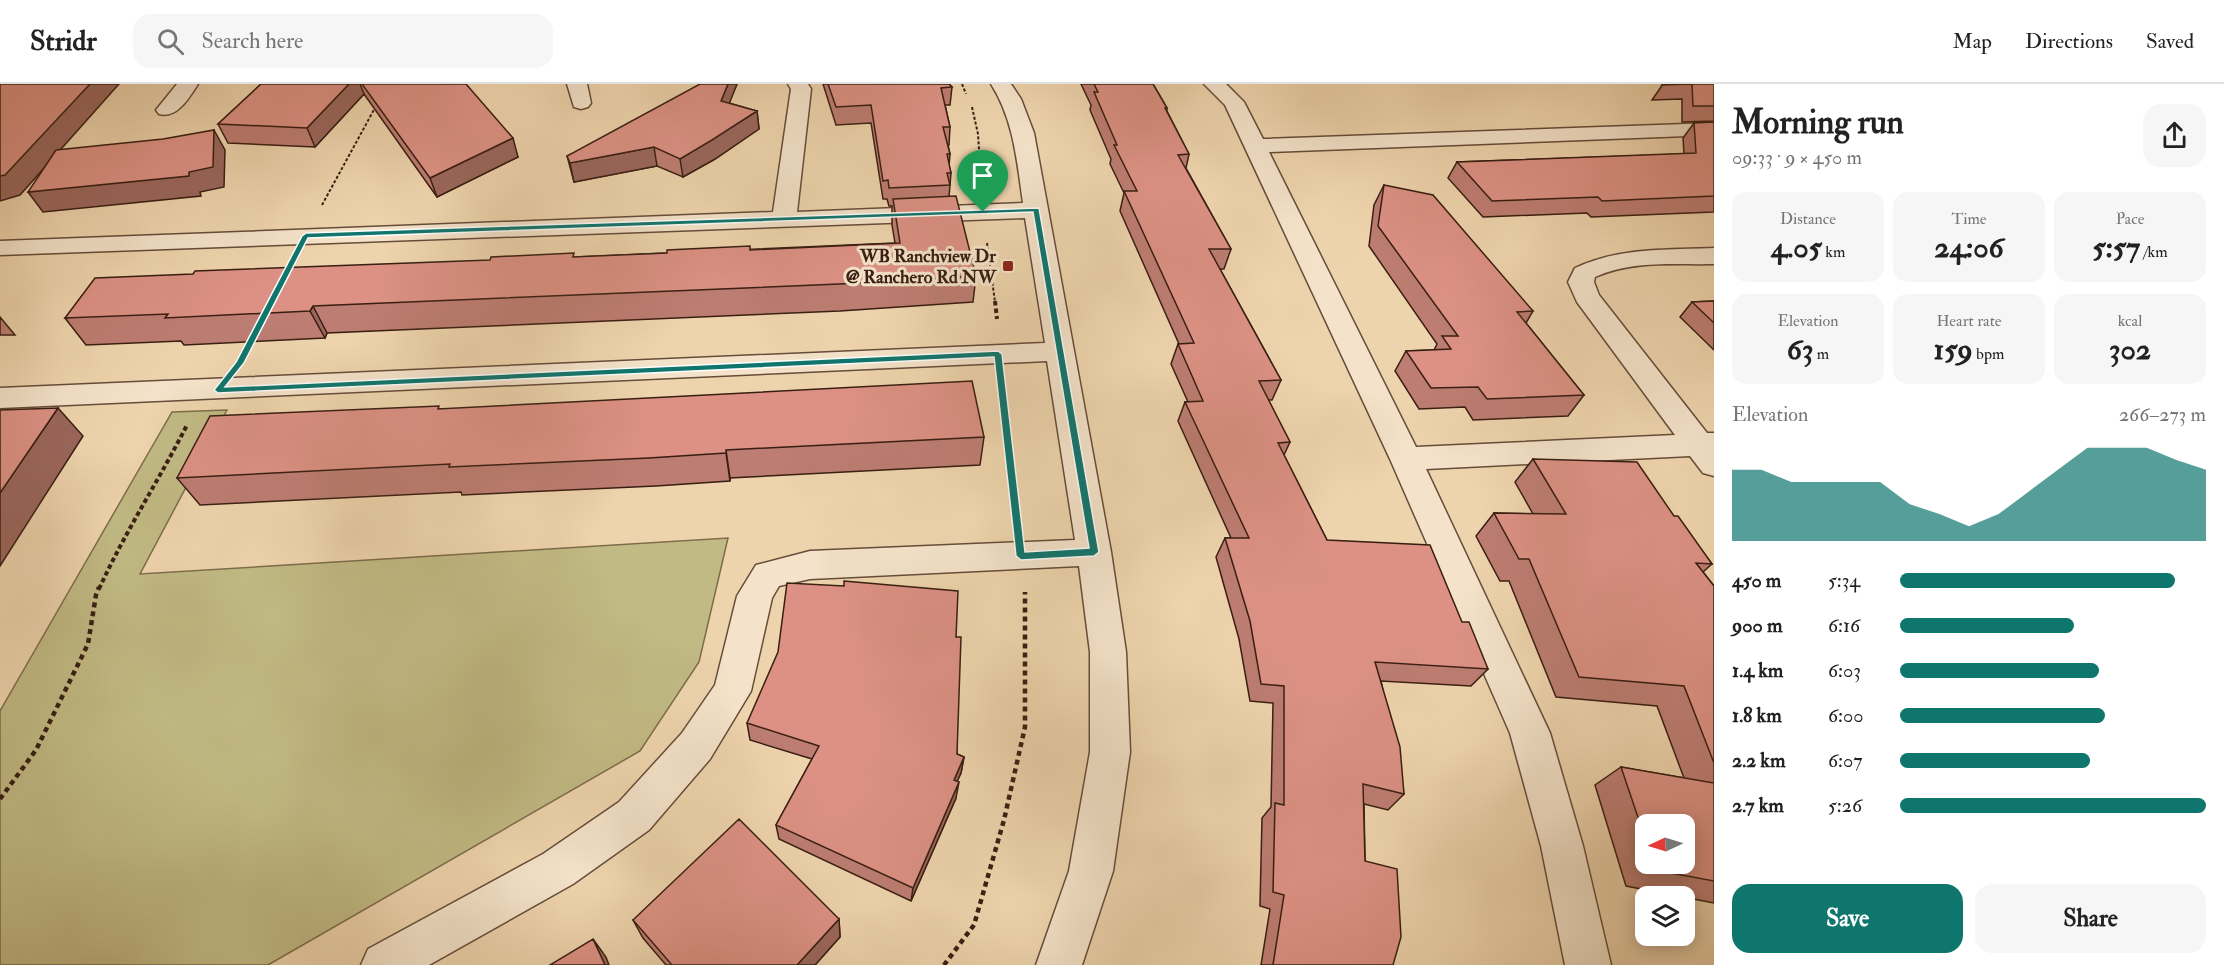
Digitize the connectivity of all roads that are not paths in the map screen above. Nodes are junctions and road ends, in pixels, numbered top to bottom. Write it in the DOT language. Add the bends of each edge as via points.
graph roads {
  1 [pos="188,84"];
  2 [pos="798,84"];
  3 [pos="1001,84"];
  4 [pos="1214,84"];
  5 [pos="166,110"];
  6 [pos="1714,129"];
  7 [pos="1255,146"];
  8 [pos="1036,210"];
  9 [pos="784,219"];
  10 [pos="0,248"];
  11 [pos="1714,256"];
  12 [pos="1059,351"];
  13 [pos="0,398"];
  14 [pos="1709,451"];
  15 [pos="1406,459"];
  16 [pos="1094,552"];
  17 [pos="384,965"];
  18 [pos="1059,965"];
  19 [pos="1588,965"];
  1 -- 5 [label="street"];
  2 -- 9 [label="street" via="801,89"];
  3 -- 8 [label="street" via="1023,133"];
  4 -- 7 [label="street" via="1234,102"];
  6 -- 7 [label="street"];
  7 -- 15 [label="street"];
  8 -- 9 [label="street"];
  8 -- 12 [label="street"];
  9 -- 10 [label="street"];
  11 -- 14 [label="street" via="1616,260 1584,273 1581,282 1586,296"];
  12 -- 13 [label="street"];
  12 -- 16 [label="street"];
  14 -- 15 [label="street"];
  15 -- 19 [label="street" via="1530,733 1562,846"];
  16 -- 17 [label="street" via="810,565 768,575 755,596 732,691 696,746 634,816 558,869"];
  16 -- 18 [label="street" via="1108,652 1110,752 1091,871"];
}
